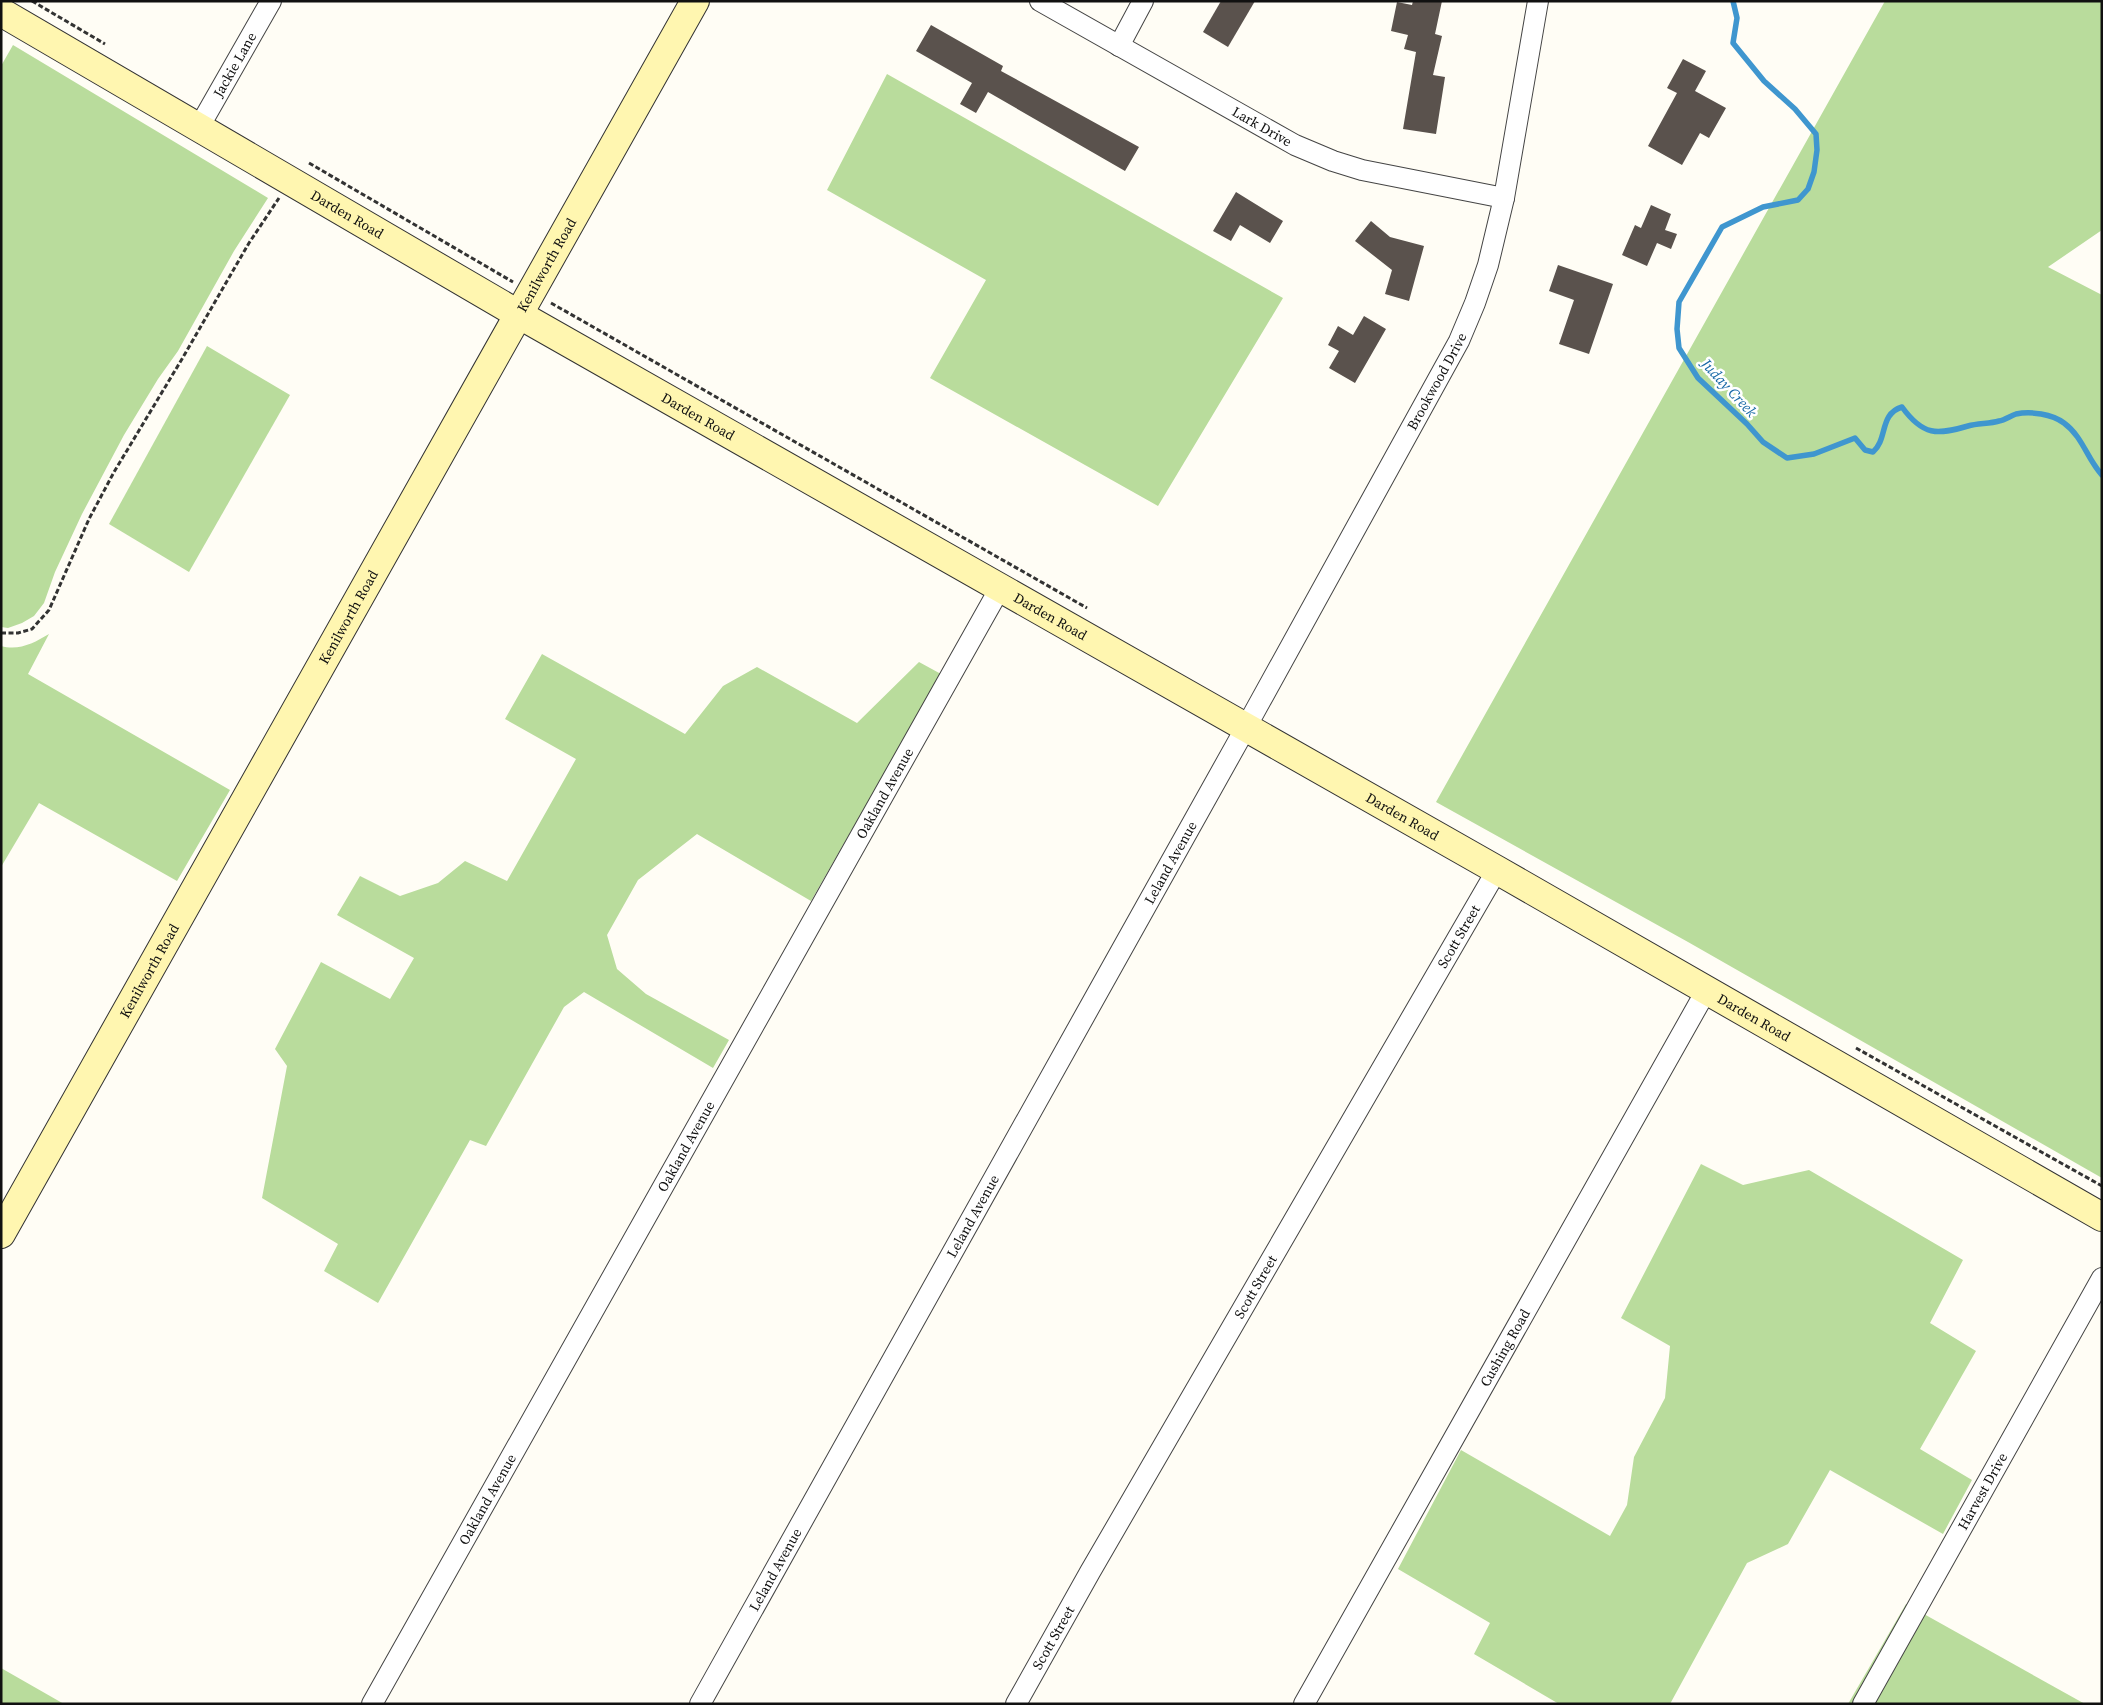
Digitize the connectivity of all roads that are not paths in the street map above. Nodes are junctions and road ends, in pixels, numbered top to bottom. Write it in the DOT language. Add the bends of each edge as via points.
graph roads {
  1 [pos="271,1"];
  2 [pos="695,1"];
  3 [pos="1040,1"];
  4 [pos="1143,1"];
  5 [pos="1538,1"];
  6 [pos="1,12"];
  7 [pos="1119,46"];
  8 [pos="198,129"];
  9 [pos="1504,198"];
  10 [pos="518,314"];
  11 [pos="1000,588"];
  12 [pos="1245,729"];
  13 [pos="1497,870"];
  14 [pos="1706,991"];
  15 [pos="2102,1217"];
  16 [pos="1,1234"];
  17 [pos="2102,1278"];
  18 [pos="372,1704"];
  19 [pos="700,1704"];
  20 [pos="1016,1704"];
  21 [pos="1304,1704"];
  22 [pos="1863,1704"];
  1 -- 8 [label="street, Jackie Lane"];
  2 -- 10 [label="street, Kenilworth Road"];
  3 -- 7 [label="street, Lark Drive"];
  4 -- 7 [label="street"];
  5 -- 9 [label="street, Brookwood Drive"];
  6 -- 8 [label="street, Darden Road"];
  7 -- 9 [label="street, Lark Drive" via="1295,145 1362,170"];
  8 -- 10 [label="street, Darden Road"];
  9 -- 12 [label="street, Brookwood Drive" via="1488,265 1459,341"];
  10 -- 11 [label="street, Darden Road"];
  10 -- 16 [label="street, Kenilworth Road"];
  11 -- 12 [label="street, Darden Road"];
  11 -- 18 [label="street, Oakland Avenue"];
  12 -- 13 [label="street, Darden Road"];
  12 -- 19 [label="street, Leland Avenue"];
  13 -- 14 [label="street, Darden Road"];
  13 -- 20 [label="street, Scott Street"];
  14 -- 15 [label="street, Darden Road"];
  14 -- 21 [label="street, Cushing Road"];
  17 -- 22 [label="street, Harvest Drive"];
}
